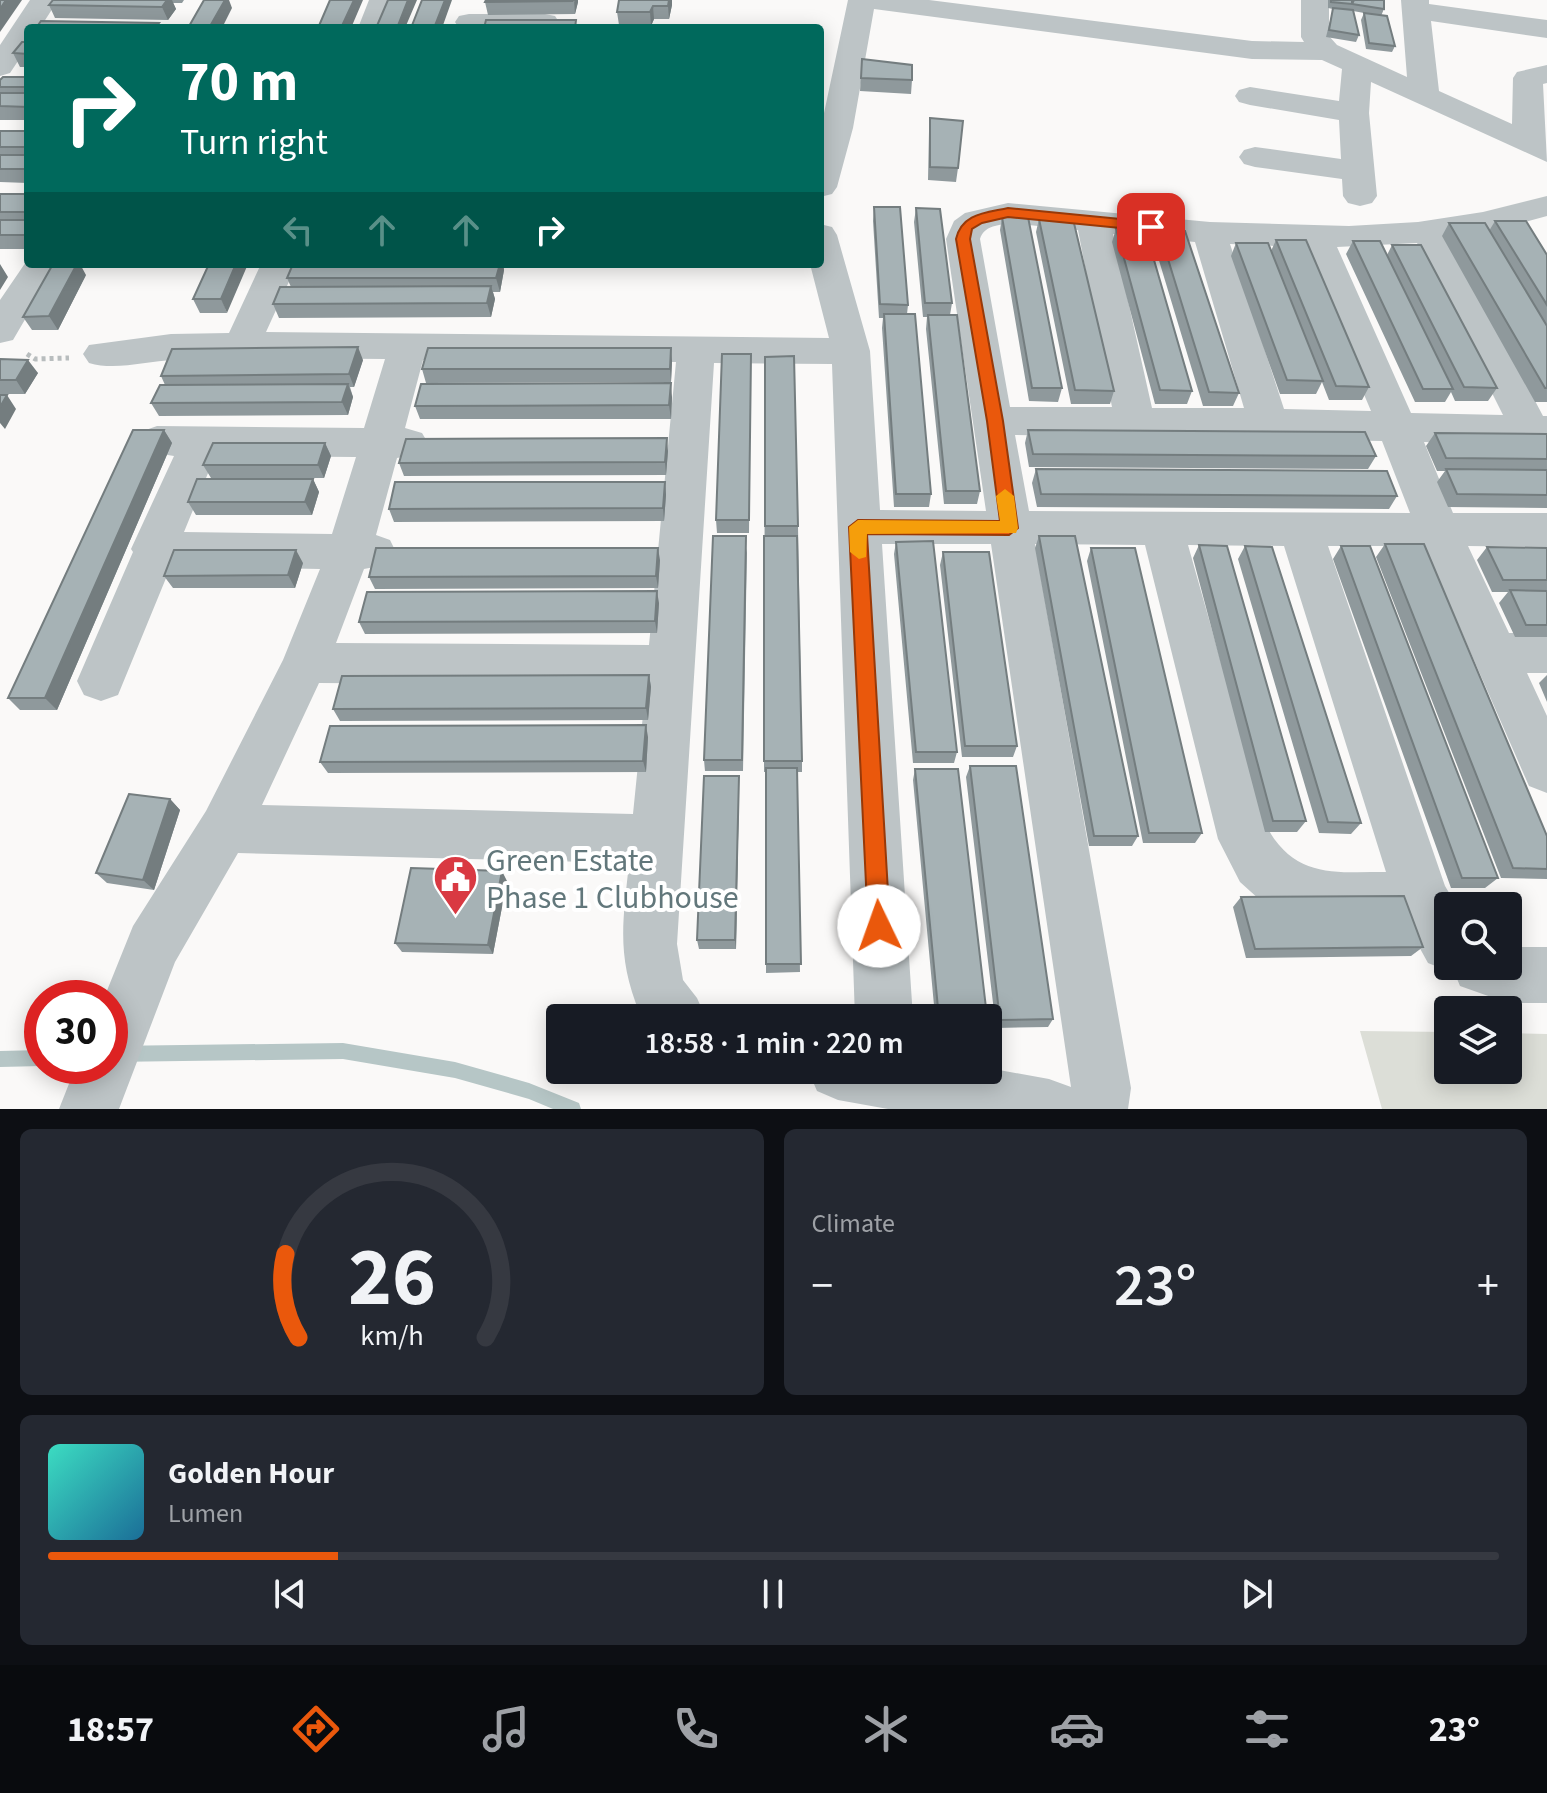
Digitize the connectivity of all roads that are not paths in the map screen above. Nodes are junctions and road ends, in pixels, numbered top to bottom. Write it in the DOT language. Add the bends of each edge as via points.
graph roads {
  1 [pos="44,0"];
  2 [pos="383,0"];
  3 [pos="864,0"];
  4 [pos="1315,0"];
  5 [pos="1415,5"];
  6 [pos="471,17"];
  7 [pos="568,22"];
  8 [pos="30,24"];
  9 [pos="374,24"];
  10 [pos="1547,29"];
  11 [pos="24,33"];
  12 [pos="1327,51"];
  13 [pos="1357,64"];
  14 [pos="0,67"];
  15 [pos="1547,74"];
  16 [pos="0,81"];
  17 [pos="24,81"];
  18 [pos="1424,95"];
  19 [pos="1250,96"];
  20 [pos="1354,113"];
  21 [pos="1490,124"];
  22 [pos="1537,147"];
  23 [pos="1255,157"];
  24 [pos="824,173"];
  25 [pos="1544,208"];
  26 [pos="1093,221"];
  27 [pos="1209,232"];
  28 [pos="1429,233"];
  29 [pos="1314,235"];
  30 [pos="824,250"];
  31 [pos="0,268"];
  32 [pos="277,268"];
  33 [pos="9,345"];
  34 [pos="242,345"];
  35 [pos="408,346"];
  36 [pos="696,349"];
  37 [pos="851,351"];
  38 [pos="102,354"];
  39 [pos="995,421"];
  40 [pos="1135,422"];
  41 [pos="1268,423"];
  42 [pos="1398,429"];
  43 [pos="1539,431"];
  44 [pos="157,441"];
  45 [pos="200,442"];
  46 [pos="381,443"];
  47 [pos="442,443"];
  48 [pos="858,527"];
  49 [pos="1009,528"];
  50 [pos="1162,528"];
  51 [pos="1300,528"];
  52 [pos="1438,528"];
  53 [pos="1547,530"];
  54 [pos="153,549"];
  55 [pos="349,552"];
  56 [pos="412,552"];
  57 [pos="633,553"];
  58 [pos="680,554"];
  59 [pos="1494,653"];
  60 [pos="1547,653"];
  61 [pos="305,663"];
  62 [pos="671,665"];
  63 [pos="101,681"];
  64 [pos="1547,770"];
  65 [pos="224,828"];
  66 [pos="659,839"];
  67 [pos="1422,899"];
  68 [pos="1434,919"];
  69 [pos="1522,975"];
  70 [pos="1547,975"];
  71 [pos="665,1004"];
  72 [pos="883,1004"];
  73 [pos="128,1010"];
  74 [pos="888,1084"];
  75 [pos="1049,1109"];
  76 [pos="1090,1109"];
  1 -- 8 [label="street"];
  2 -- 9 [label="street"];
  3 -- 12 [label="street" via="1252,50"];
  3 -- 24 [label="street"];
  4 -- 12 [label="street" via="1315,37"];
  5 -- 10 [label="street"];
  5 -- 18 [label="street"];
  6 -- 7 [label="street"];
  11 -- 14 [label="street"];
  12 -- 13 [label="street"];
  13 -- 18 [label="street"];
  13 -- 20 [label="street"];
  15 -- 22 [label="street" via="1528,78"];
  16 -- 17 [label="street"];
  18 -- 21 [label="street"];
  19 -- 20 [label="street"];
  20 -- 23 [label="street" via="1358,184"];
  21 -- 22 [label="street"];
  21 -- 25 [label="street"];
  25 -- 28 [label="street"];
  26 -- 27 [label="street"];
  26 -- 39 [label="street" via="1008,213 966,228 963,239"];
  26 -- 40 [label="street"];
  27 -- 29 [label="street"];
  27 -- 41 [label="street"];
  28 -- 29 [label="street"];
  28 -- 43 [label="street"];
  29 -- 42 [label="street"];
  30 -- 37 [label="street"];
  31 -- 33 [label="street" via="37,268"];
  32 -- 34 [label="street"];
  34 -- 35 [label="street"];
  34 -- 38 [label="street"];
  35 -- 36 [label="street"];
  35 -- 46 [label="street"];
  36 -- 37 [label="street"];
  36 -- 58 [label="street" via="671,443"];
  37 -- 48 [label="street"];
  39 -- 40 [label="street"];
  39 -- 49 [label="street"];
  40 -- 41 [label="street"];
  41 -- 42 [label="street"];
  42 -- 43 [label="street"];
  42 -- 52 [label="street"];
  44 -- 45 [label="street"];
  45 -- 46 [label="street"];
  45 -- 54 [label="street"];
  46 -- 47 [label="street"];
  46 -- 55 [label="street"];
  48 -- 49 [label="street"];
  48 -- 72 [label="street"];
  49 -- 50 [label="street"];
  49 -- 76 [label="street" via="1101,1088 1099,1106"];
  50 -- 51 [label="street"];
  50 -- 67 [label="street" via="1244,839 1264,871 1287,888 1324,896"];
  51 -- 52 [label="street"];
  51 -- 67 [label="street"];
  52 -- 53 [label="street"];
  52 -- 59 [label="street"];
  54 -- 55 [label="street"];
  54 -- 63 [label="street"];
  55 -- 56 [label="street"];
  55 -- 61 [label="street"];
  57 -- 58 [label="street"];
  58 -- 62 [label="street"];
  59 -- 60 [label="street"];
  59 -- 64 [label="street"];
  61 -- 62 [label="street"];
  61 -- 65 [label="street"];
  62 -- 66 [label="street"];
  65 -- 66 [label="street"];
  65 -- 73 [label="street" via="153,946"];
  66 -- 71 [label="street" via="649,944 652,978"];
  67 -- 68 [label="street"];
  69 -- 70 [label="street"];
  74 -- 75 [label="street"];
}
